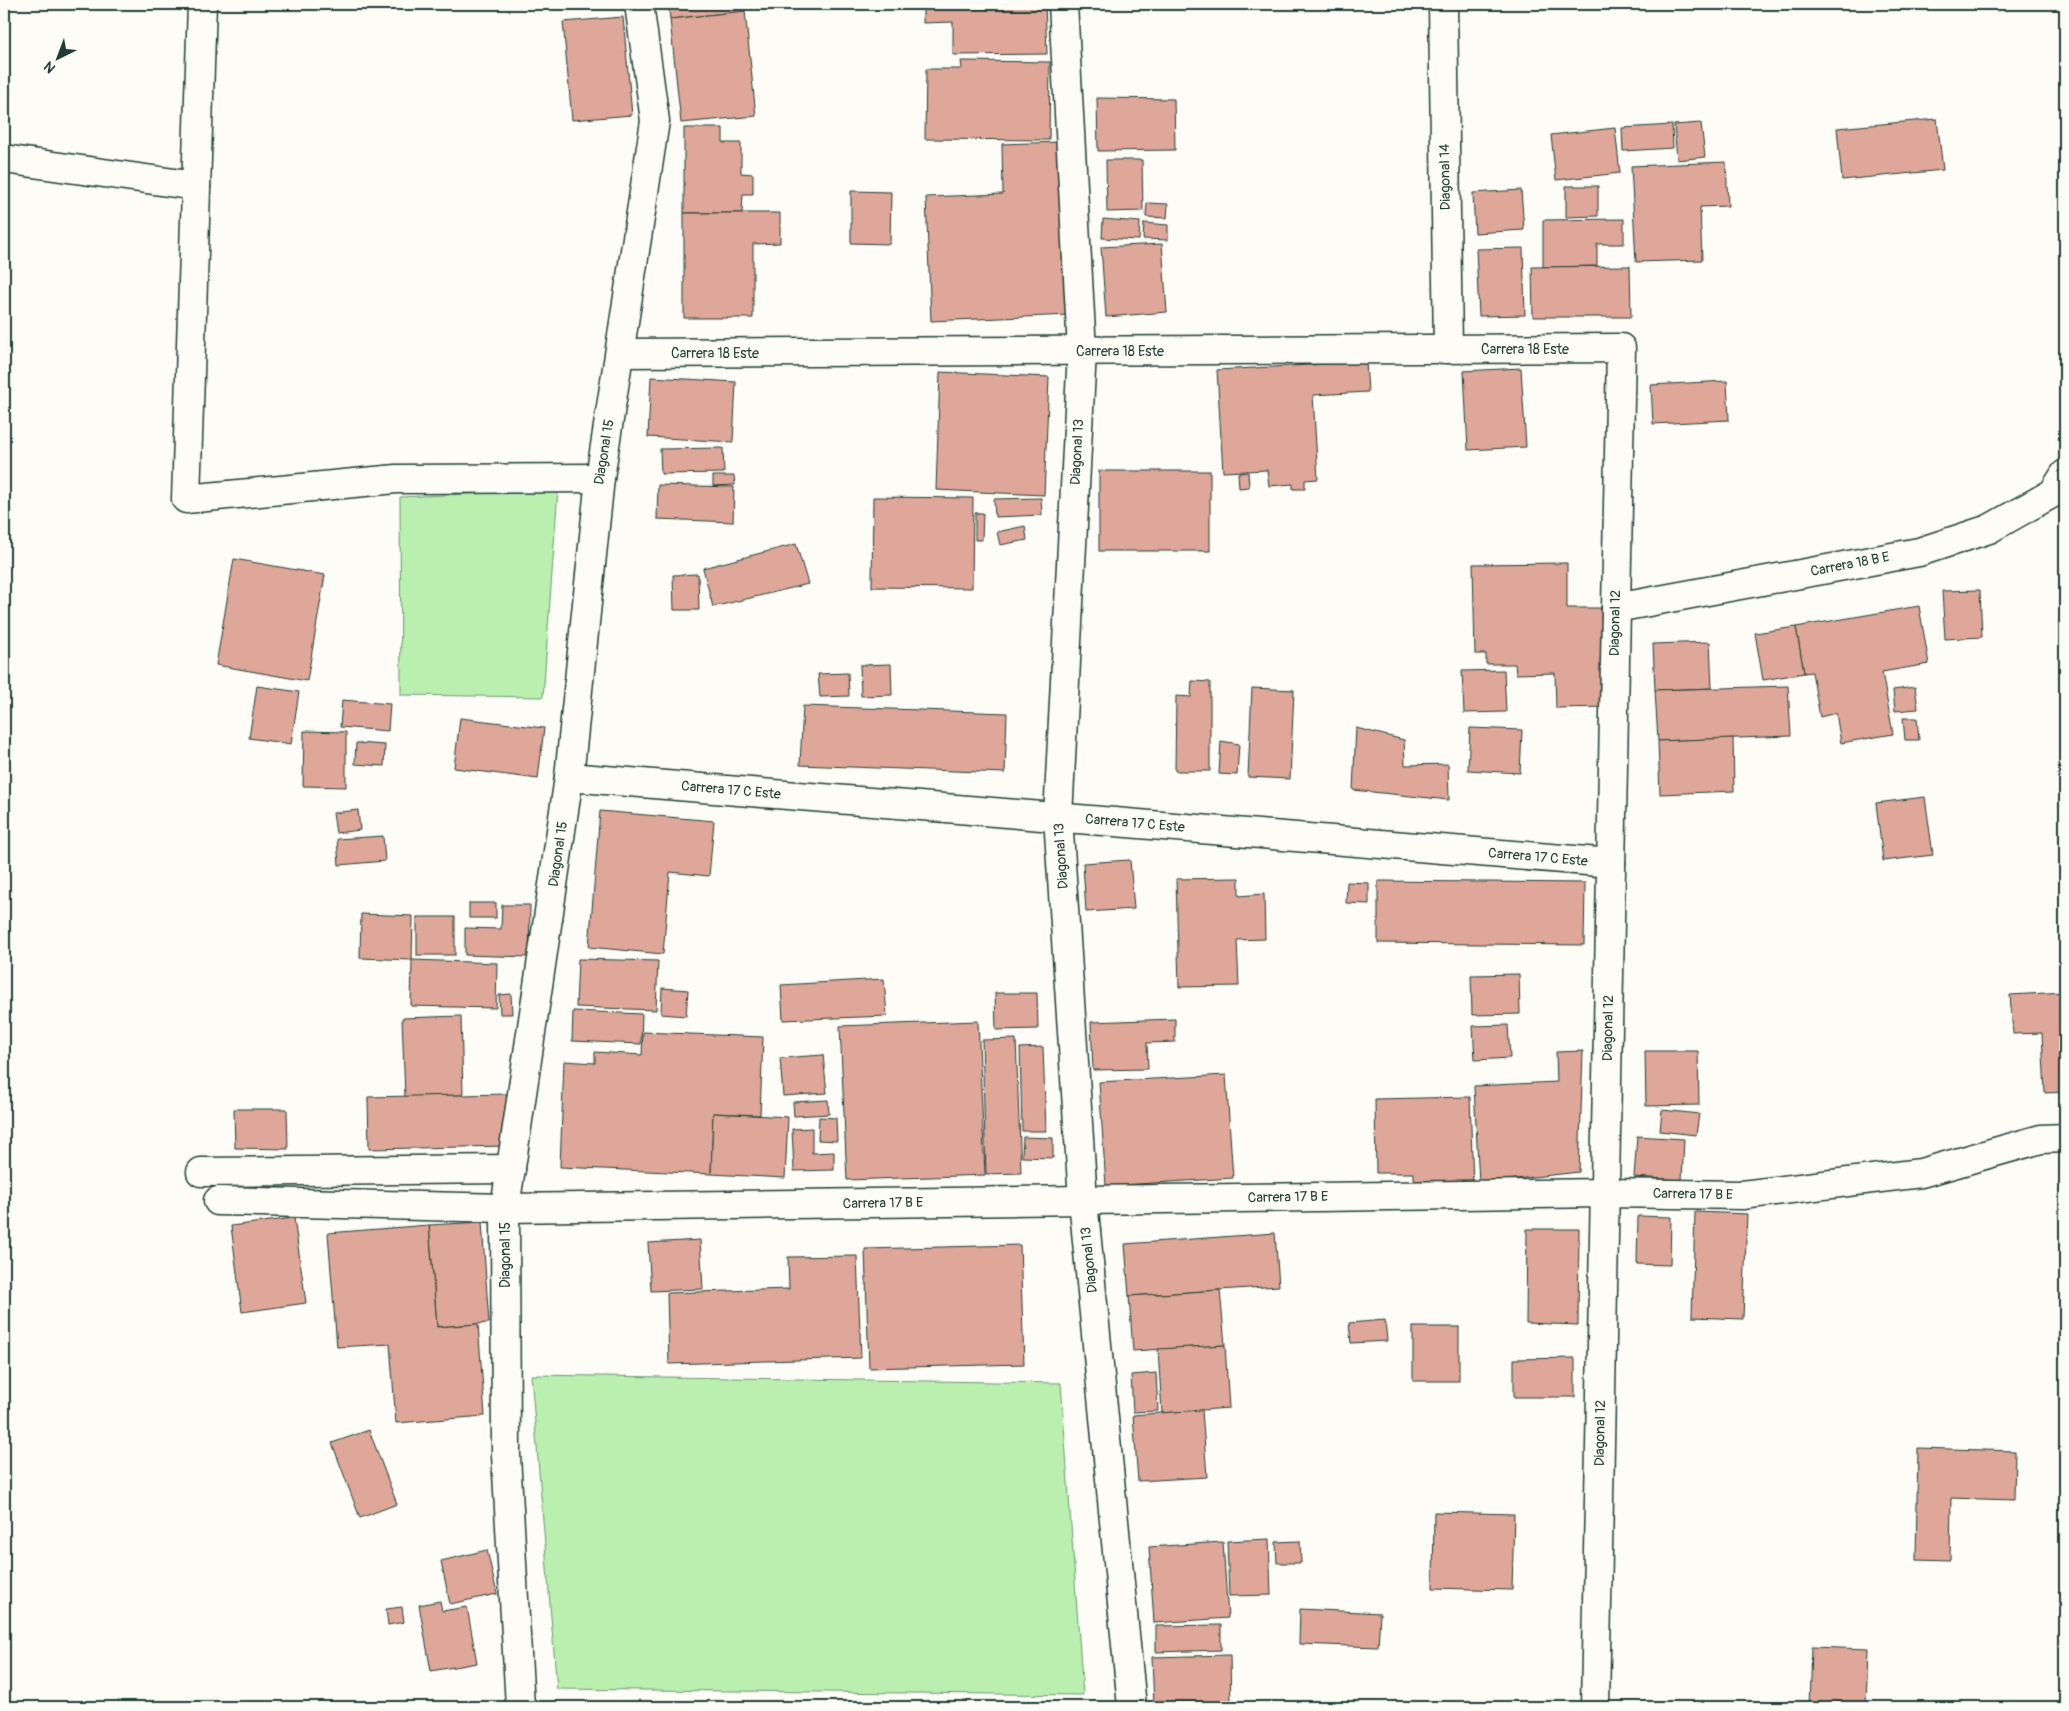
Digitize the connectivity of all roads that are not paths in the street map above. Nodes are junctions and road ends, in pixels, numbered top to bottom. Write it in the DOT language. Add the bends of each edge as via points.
graph roads {
  1 [pos="202,4"];
  2 [pos="639,4"];
  3 [pos="1063,4"];
  4 [pos="1443,4"];
  5 [pos="4,159"];
  6 [pos="196,186"];
  7 [pos="1620,348"];
  8 [pos="1448,350"];
  9 [pos="1082,351"];
  10 [pos="620,353"];
  11 [pos="2065,474"];
  12 [pos="600,478"];
  13 [pos="1616,608"];
  14 [pos="569,777"];
  15 [pos="1058,817"];
  16 [pos="1611,863"];
  17 [pos="2065,1138"];
  18 [pos="511,1169"];
  19 [pos="200,1172"];
  20 [pos="1605,1193"];
  21 [pos="1083,1200"];
  22 [pos="218,1201"];
  23 [pos="505,1208"];
  24 [pos="520,1707"];
  25 [pos="1132,1707"];
  26 [pos="1595,1707"];
  1 -- 6 [label="street"];
  2 -- 10 [label="street, Diagonal 15" via="655,121"];
  3 -- 9 [label="street, Diagonal 13"];
  4 -- 8 [label="street, Diagonal 14"];
  5 -- 6 [label="street"];
  6 -- 12 [label="street" via="186,499 396,479"];
  7 -- 8 [label="street, Carrera 18 Este"];
  7 -- 13 [label="street, Diagonal 12"];
  8 -- 9 [label="street, Carrera 18 Este"];
  9 -- 10 [label="street, Carrera 18 Este"];
  9 -- 15 [label="street, Diagonal 13"];
  10 -- 12 [label="street, Diagonal 15"];
  11 -- 13 [label="street, Carrera 18 B E" via="2052,493 1989,529 1919,552"];
  12 -- 14 [label="street, Diagonal 15"];
  13 -- 16 [label="street, Diagonal 12"];
  14 -- 15 [label="street, Carrera 17 C Este"];
  14 -- 18 [label="street, Diagonal 15"];
  15 -- 16 [label="street, Carrera 17 C Este"];
  15 -- 21 [label="street, Diagonal 13"];
  16 -- 20 [label="street, Diagonal 12"];
  17 -- 20 [label="street, Carrera 17 B E" via="2041,1139 1921,1173 1742,1194"];
  18 -- 19 [label="street"];
  18 -- 23 [label="street, Diagonal 15"];
  20 -- 21 [label="street, Carrera 17 B E"];
  20 -- 26 [label="street, Diagonal 12"];
  21 -- 23 [label="street, Carrera 17 B E"];
  21 -- 25 [label="street, Diagonal 13"];
  22 -- 23 [label="street, Carrera 17 B E"];
  23 -- 24 [label="street, Diagonal 15" via="506,1455"];
}
